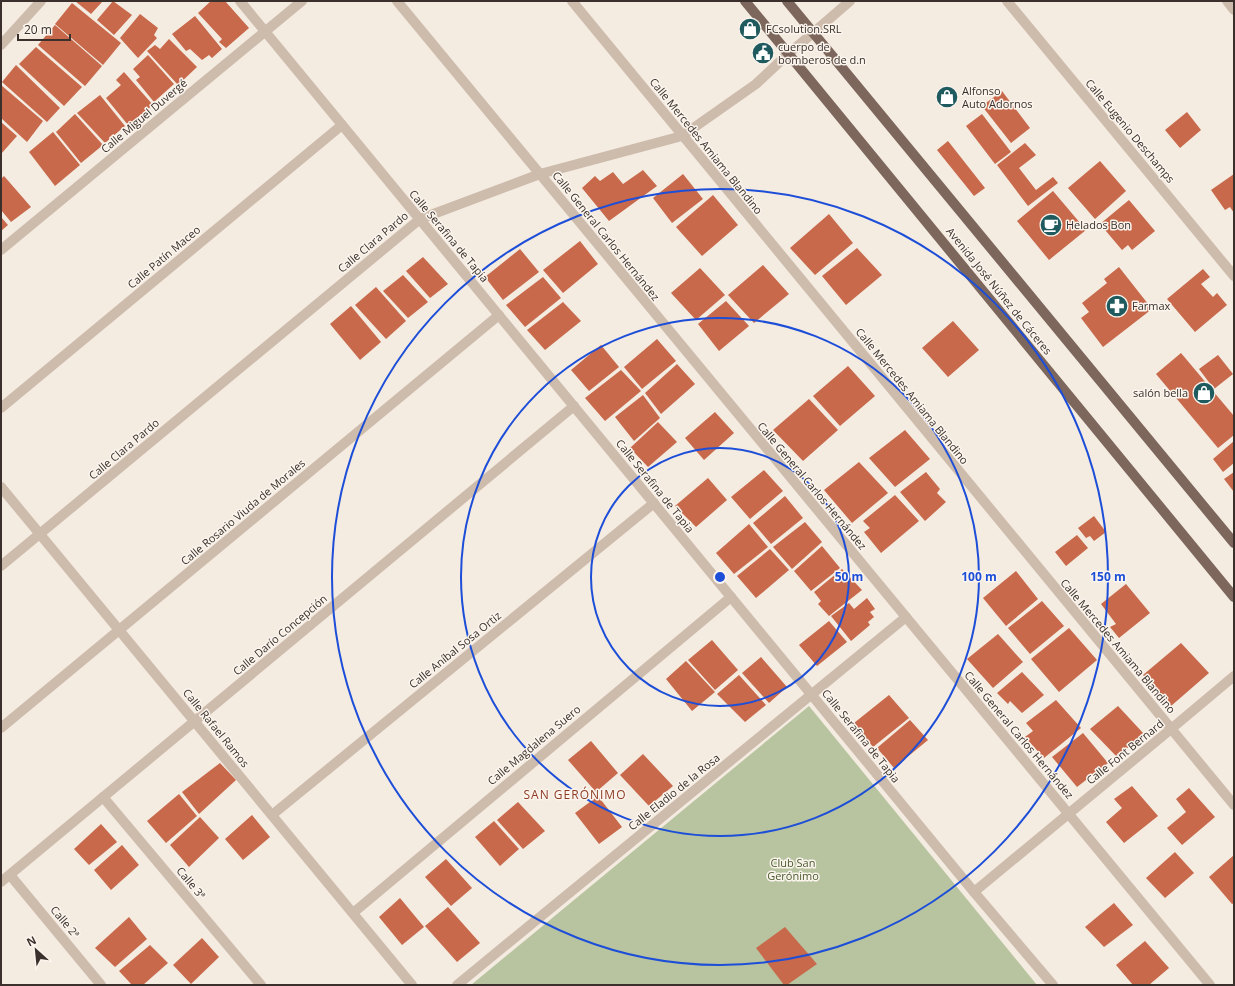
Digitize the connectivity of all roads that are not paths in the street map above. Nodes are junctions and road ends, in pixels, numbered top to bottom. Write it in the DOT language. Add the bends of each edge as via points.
graph roads {
  1 [pos="41,1"];
  2 [pos="240,1"];
  3 [pos="302,1"];
  4 [pos="397,1"];
  5 [pos="572,1"];
  6 [pos="745,1"];
  7 [pos="787,1"];
  8 [pos="850,1"];
  9 [pos="1007,1"];
  10 [pos="1227,1"];
  11 [pos="1234,10"];
  12 [pos="265,32"];
  13 [pos="813,33"];
  14 [pos="1,45"];
  15 [pos="788,54"];
  16 [pos="342,125"];
  17 [pos="682,136"];
  18 [pos="540,174"];
  19 [pos="420,219"];
  20 [pos="1,250"];
  21 [pos="1234,276"];
  22 [pos="499,315"];
  23 [pos="574,406"];
  24 [pos="1,408"];
  25 [pos="1,487"];
  26 [pos="654,503"];
  27 [pos="40,534"];
  28 [pos="1234,543"];
  29 [pos="1,566"];
  30 [pos="731,597"];
  31 [pos="1234,597"];
  32 [pos="906,617"];
  33 [pos="120,630"];
  34 [pos="1234,676"];
  35 [pos="812,695"];
  36 [pos="195,721"];
  37 [pos="1,728"];
  38 [pos="1171,730"];
  39 [pos="103,797"];
  40 [pos="1234,805"];
  41 [pos="1068,814"];
  42 [pos="272,815"];
  43 [pos="10,875"];
  44 [pos="1,882"];
  45 [pos="974,892"];
  46 [pos="353,913"];
  47 [pos="101,985"];
  48 [pos="261,985"];
  49 [pos="412,985"];
  50 [pos="457,985"];
  51 [pos="1053,985"];
  52 [pos="1210,985"];
  1 -- 14 [label="street"];
  2 -- 12 [label="street, Calle Serafina de Tapia"];
  3 -- 12 [label="street, Calle Miguel Duvergé"];
  4 -- 18 [label="street, Calle General Carlos Hernández"];
  5 -- 17 [label="street, Calle Mercedes Amiama Blandino"];
  6 -- 15 [label="main road, Avenida José Núñez de Cáceres"];
  7 -- 13 [label="main road, Avenida José Núñez de Cáceres"];
  8 -- 13 [label="street, Calle Clara Pardo"];
  9 -- 21 [label="street, Calle Eugenio Deschamps"];
  10 -- 11 [label="street"];
  12 -- 16 [label="street, Calle Serafina de Tapia"];
  12 -- 20 [label="street, Calle Miguel Duvergé"];
  13 -- 15 [label="street, Calle Clara Pardo"];
  13 -- 28 [label="main road, Avenida José Núñez de Cáceres"];
  15 -- 17 [label="street, Calle Clara Pardo" via="756,84"];
  15 -- 31 [label="main road, Avenida José Núñez de Cáceres"];
  16 -- 19 [label="street, Calle Serafina de Tapia"];
  16 -- 24 [label="street, Calle Patín Maceo"];
  17 -- 18 [label="street, Calle Clara Pardo"];
  17 -- 38 [label="street, Calle Mercedes Amiama Blandino"];
  18 -- 19 [label="street, Calle Clara Pardo"];
  18 -- 32 [label="street, Calle General Carlos Hernández"];
  19 -- 22 [label="street, Calle Serafina de Tapia"];
  19 -- 27 [label="street, Calle Clara Pardo"];
  22 -- 23 [label="street, Calle Serafina de Tapia"];
  22 -- 33 [label="street, Calle Rosario Viuda de Morales"];
  23 -- 26 [label="street, Calle Serafina de Tapia"];
  23 -- 36 [label="street, Calle Darío Concepción"];
  25 -- 27 [label="street, Calle Rafael Ramos"];
  26 -- 30 [label="street, Calle Serafina de Tapia"];
  26 -- 42 [label="street, Calle Aníbal Sosa Ortiz"];
  27 -- 29 [label="street, Calle Clara Pardo"];
  27 -- 33 [label="street, Calle Rafael Ramos"];
  30 -- 35 [label="street, Calle Serafina de Tapia"];
  30 -- 46 [label="street, Calle Magdalena Suero"];
  32 -- 35 [label="street, Calle Eladio de la Rosa"];
  32 -- 41 [label="street, Calle General Carlos Hernández"];
  33 -- 36 [label="street, Calle Rafael Ramos"];
  33 -- 37 [label="street, Calle Rosario Viuda de Morales"];
  34 -- 38 [label="street, Calle Font Bernard"];
  35 -- 45 [label="street, Calle Serafina de Tapia"];
  35 -- 50 [label="street, Calle Eladio de la Rosa"];
  36 -- 39 [label="street, Calle Darío Concepción"];
  36 -- 42 [label="street, Calle Rafael Ramos"];
  38 -- 40 [label="street, Calle Mercedes Amiama Blandino"];
  38 -- 41 [label="street, Calle Font Bernard"];
  39 -- 43 [label="street, Calle Darío Concepción"];
  39 -- 48 [label="street, Calle 3ª"];
  41 -- 45 [label="street, Calle Font Bernard"];
  41 -- 52 [label="street, Calle General Carlos Hernández"];
  42 -- 46 [label="street, Calle Rafael Ramos"];
  43 -- 44 [label="street, Calle Darío Concepción"];
  43 -- 47 [label="street, Calle 2ª"];
  45 -- 51 [label="street, Calle Serafina de Tapia"];
  46 -- 49 [label="street, Calle Rafael Ramos"];
}
